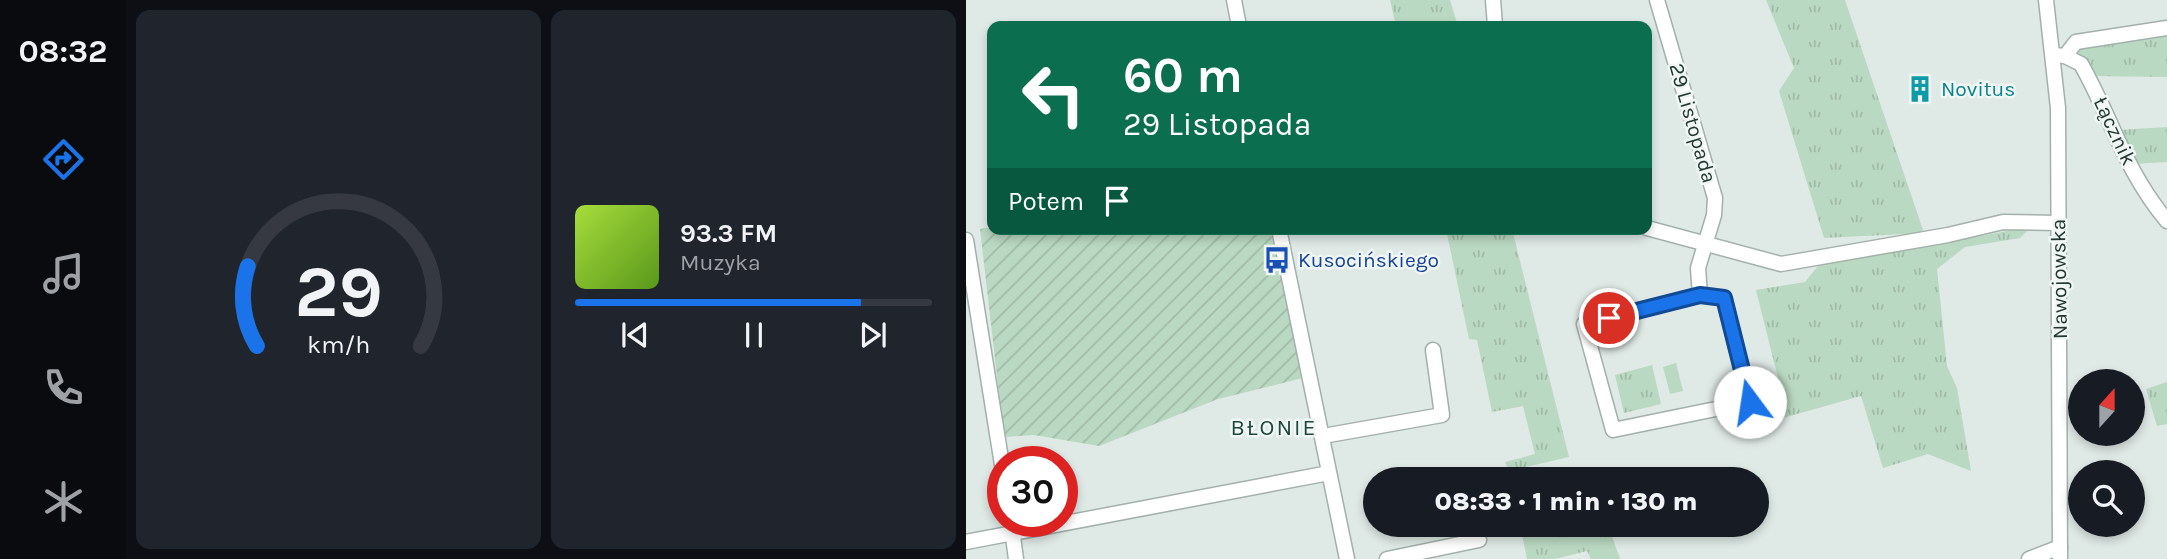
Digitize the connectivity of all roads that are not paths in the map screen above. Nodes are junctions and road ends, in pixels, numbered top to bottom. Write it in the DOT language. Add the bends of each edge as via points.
graph roads {
  1 [pos="1234,0"];
  2 [pos="1493,0"];
  3 [pos="1657,0"];
  4 [pos="2046,0"];
  5 [pos="1238,21"];
  6 [pos="1495,21"];
  7 [pos="2167,28"];
  8 [pos="2059,56"];
  9 [pos="2167,221"];
  10 [pos="2058,223"];
  11 [pos="1652,229"];
  12 [pos="1280,235"];
  13 [pos="966,240"];
  14 [pos="1705,245"];
  15 [pos="1700,295"];
  16 [pos="1433,351"];
  17 [pos="1323,436"];
  18 [pos="999,446"];
  19 [pos="1329,473"];
  20 [pos="1078,516"];
  21 [pos="987,535"];
  22 [pos="1013,537"];
  23 [pos="1479,540"];
  24 [pos="966,542"];
  25 [pos="2060,553"];
  26 [pos="1016,559"];
  27 [pos="1347,559"];
  28 [pos="1387,559"];
  29 [pos="2029,559"];
  1 -- 5 [label="street"];
  2 -- 6 [label="street"];
  3 -- 14 [label="street, 29 Listopada" via="1715,198"];
  4 -- 8 [label="street, Nawojowska"];
  7 -- 8 [label="street" via="2076,42"];
  8 -- 9 [label="street, Łącznik" via="2081,64 2112,133 2148,198"];
  8 -- 10 [label="street, Nawojowska"];
  10 -- 14 [label="street" via="2003,222 1781,264"];
  10 -- 25 [label="street, Nawojowska"];
  11 -- 14 [label="street"];
  12 -- 17 [label="street"];
  13 -- 18 [label="street"];
  14 -- 15 [label="street, 29 Listopada" via="1698,268"];
  15 -- 15 [label="street" via="1584,324 1613,430 1750,402 1724,298"];
  16 -- 17 [label="street" via="1441,415"];
  17 -- 19 [label="street"];
  19 -- 20 [label="street"];
  19 -- 27 [label="street"];
  21 -- 24 [label="street"];
  22 -- 26 [label="street"];
  23 -- 28 [label="street"];
  25 -- 29 [label="street"];
}
